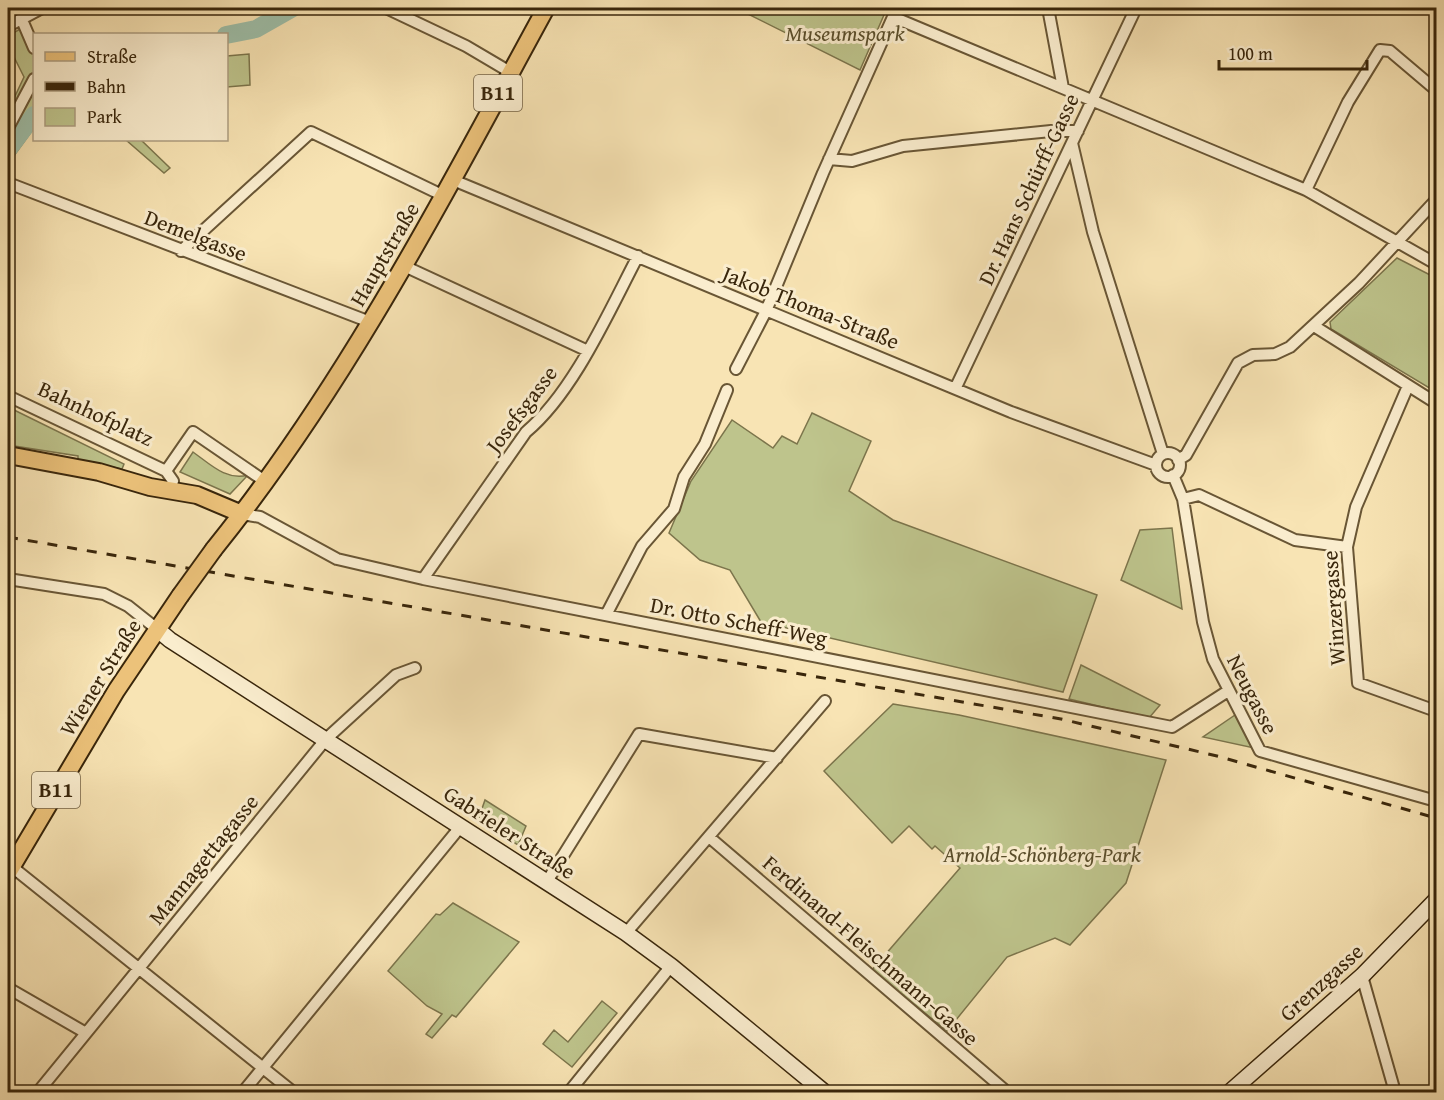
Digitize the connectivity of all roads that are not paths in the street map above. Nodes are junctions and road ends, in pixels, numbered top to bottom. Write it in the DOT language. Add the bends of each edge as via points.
graph roads {
  1 [pos="42,8"];
  2 [pos="387,8"];
  3 [pos="546,8"];
  4 [pos="1048,8"];
  5 [pos="1136,8"];
  6 [pos="895,12"];
  7 [pos="22,20"];
  8 [pos="8,26"];
  9 [pos="33,46"];
  10 [pos="510,72"];
  11 [pos="33,81"];
  12 [pos="1063,88"];
  13 [pos="1437,90"];
  14 [pos="1092,100"];
  15 [pos="8,128"];
  16 [pos="1077,131"];
  17 [pos="1072,143"];
  18 [pos="829,159"];
  19 [pos="453,180"];
  20 [pos="8,183"];
  21 [pos="1306,190"];
  22 [pos="444,196"];
  23 [pos="1437,200"];
  24 [pos="1397,243"];
  25 [pos="182,250"];
  26 [pos="638,256"];
  27 [pos="1437,264"];
  28 [pos="402,265"];
  29 [pos="766,310"];
  30 [pos="370,322"];
  31 [pos="1314,326"];
  32 [pos="588,351"];
  33 [pos="736,369"];
  34 [pos="1408,386"];
  35 [pos="956,387"];
  36 [pos="727,390"];
  37 [pos="8,396"];
  38 [pos="1437,403"];
  39 [pos="1163,454"];
  40 [pos="8,455"];
  41 [pos="1178,460"];
  42 [pos="1156,465"];
  43 [pos="166,471"];
  44 [pos="1173,475"];
  45 [pos="266,482"];
  46 [pos="171,489"];
  47 [pos="1183,499"];
  48 [pos="242,514"];
  49 [pos="1347,547"];
  50 [pos="8,579"];
  51 [pos="423,579"];
  52 [pos="606,615"];
  53 [pos="157,629"];
  54 [pos="415,668"];
  55 [pos="1228,691"];
  56 [pos="823,703"];
  57 [pos="1437,711"];
  58 [pos="326,739"];
  59 [pos="777,758"];
  60 [pos="1437,801"];
  61 [pos="461,826"];
  62 [pos="709,837"];
  63 [pos="9,870"];
  64 [pos="546,883"];
  65 [pos="1437,900"];
  66 [pos="626,933"];
  67 [pos="671,966"];
  68 [pos="140,968"];
  69 [pos="1362,976"];
  70 [pos="8,988"];
  71 [pos="86,1034"];
  72 [pos="263,1069"];
  73 [pos="39,1092"];
  74 [pos="243,1092"];
  75 [pos="293,1092"];
  76 [pos="569,1092"];
  77 [pos="824,1092"];
  78 [pos="1007,1092"];
  79 [pos="1230,1092"];
  80 [pos="1395,1092"];
  1 -- 7 [label="street"];
  2 -- 10 [label="street"];
  3 -- 10 [label="main road, Hauptstraße / B11"];
  4 -- 12 [label="street"];
  5 -- 14 [label="street, Dr. Hans Schürff-Gasse"];
  6 -- 12 [label="street"];
  6 -- 18 [label="street"];
  7 -- 8 [label="street"];
  7 -- 9 [label="street"];
  10 -- 19 [label="main road, Hauptstraße / B11"];
  11 -- 15 [label="street"];
  12 -- 14 [label="street"];
  13 -- 21 [label="street" via="1390,51 1380,50 1348,102"];
  14 -- 16 [label="street, Dr. Hans Schürff-Gasse"];
  14 -- 21 [label="street"];
  16 -- 17 [label="street, Dr. Hans Schürff-Gasse"];
  16 -- 18 [label="street" via="903,146 852,160"];
  17 -- 35 [label="street, Dr. Hans Schürff-Gasse"];
  17 -- 39 [label="street" via="1093,232"];
  18 -- 29 [label="street"];
  19 -- 22 [label="main road, Hauptstraße / B11"];
  19 -- 26 [label="street, Jakob Thoma-Straße"];
  20 -- 25 [label="street, Demelgasse"];
  21 -- 24 [label="street"];
  22 -- 25 [label="street" via="311,132"];
  22 -- 28 [label="main road, Hauptstraße / B11"];
  23 -- 24 [label="street"];
  24 -- 27 [label="street"];
  24 -- 31 [label="street"];
  25 -- 30 [label="street, Demelgasse"];
  26 -- 29 [label="street, Jakob Thoma-Straße"];
  26 -- 32 [label="street, Josefsgasse"];
  28 -- 30 [label="main road, Hauptstraße / B11"];
  28 -- 32 [label="street"];
  29 -- 33 [label="street"];
  29 -- 35 [label="street, Jakob Thoma-Straße"];
  30 -- 45 [label="main road, Hauptstraße / B11"];
  31 -- 34 [label="street"];
  31 -- 41 [label="street" via="1290,347 1275,354 1253,355 1238,363 1186,455"];
  32 -- 51 [label="street, Josefsgasse"];
  34 -- 38 [label="street"];
  34 -- 49 [label="street, Winzergasse" via="1356,507"];
  35 -- 42 [label="street, Jakob Thoma-Straße" via="1011,412"];
  36 -- 52 [label="street" via="705,444 684,477 674,509 642,546"];
  37 -- 43 [label="street, Bahnhofplatz"];
  39 -- 41 [label="street" via="1173,454"];
  39 -- 42 [label="street"];
  40 -- 46 [label="main road, Bahnhofplatz"];
  41 -- 44 [label="street" via="1178,470"];
  42 -- 44 [label="street" via="1163,476"];
  43 -- 45 [label="street, Bahnhofplatz" via="193,432"];
  43 -- 46 [label="street, Bahnhofplatz" via="173,481"];
  44 -- 47 [label="street, Neugasse"];
  45 -- 48 [label="main road, Hauptstraße / B11"];
  46 -- 48 [label="main road, Bahnhofplatz"];
  47 -- 49 [label="street" via="1199,495 1295,540"];
  47 -- 55 [label="street, Neugasse" via="1203,622 1213,659"];
  48 -- 51 [label="street, Dr. Otto Scheff-Weg" via="260,517 337,559"];
  48 -- 53 [label="main road, Wiener Straße / B11, bridge"];
  49 -- 57 [label="street, Winzergasse" via="1358,683"];
  50 -- 53 [label="street" via="104,594 128,606"];
  51 -- 52 [label="street, Dr. Otto Scheff-Weg"];
  52 -- 55 [label="street, Dr. Otto Scheff-Weg" via="1172,727"];
  53 -- 58 [label="street, Gabrieler Straße"];
  53 -- 63 [label="main road, Wiener Straße / B11" via="101,714"];
  54 -- 58 [label="street, Mannagettagasse" via="396,675"];
  55 -- 60 [label="street, Neugasse" via="1260,751"];
  56 -- 59 [label="street"];
  58 -- 61 [label="street, Gabrieler Straße"];
  58 -- 68 [label="street, Mannagettagasse"];
  59 -- 62 [label="street"];
  59 -- 64 [label="street" via="639,734"];
  61 -- 64 [label="street, Gabrieler Straße"];
  61 -- 72 [label="street"];
  62 -- 66 [label="street"];
  62 -- 78 [label="street, Ferdinand-Fleischmann-Gasse"];
  63 -- 68 [label="street"];
  64 -- 66 [label="street, Gabrieler Straße"];
  65 -- 69 [label="street, Grenzgasse"];
  66 -- 67 [label="street, Gabrieler Straße"];
  67 -- 76 [label="street"];
  67 -- 77 [label="street, Gabrieler Straße"];
  68 -- 71 [label="street, Mannagettagasse"];
  68 -- 72 [label="street"];
  69 -- 79 [label="street, Grenzgasse"];
  69 -- 80 [label="street"];
  70 -- 71 [label="street"];
  71 -- 73 [label="street, Mannagettagasse"];
  72 -- 74 [label="street"];
  72 -- 75 [label="street"];
}
